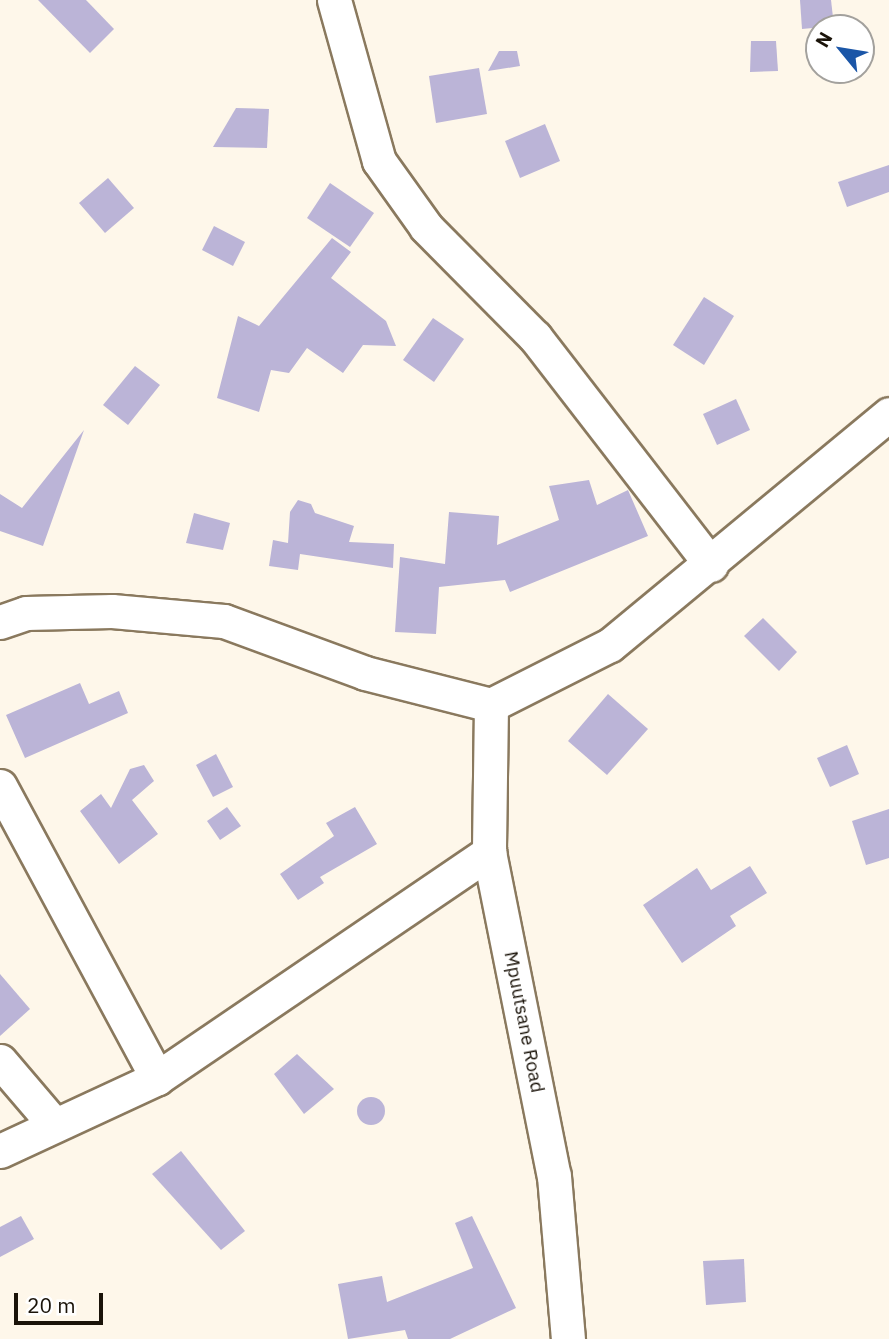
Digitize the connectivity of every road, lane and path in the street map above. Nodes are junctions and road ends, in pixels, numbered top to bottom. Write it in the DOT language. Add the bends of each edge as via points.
graph roads {
  1 [pos="334,0"];
  2 [pos="889,414"];
  3 [pos="711,565"];
  4 [pos="0,622"];
  5 [pos="491,705"];
  6 [pos="0,786"];
  7 [pos="489,852"];
  8 [pos="0,1061"];
  9 [pos="157,1078"];
  10 [pos="53,1123"];
  11 [pos="0,1151"];
  12 [pos="568,1339"];
  1 -- 3 [label="street" via="379,161 426,227 535,337"];
  2 -- 3 [label="street"];
  3 -- 5 [label="street" via="610,645"];
  4 -- 5 [label="street" via="26,613 112,611 223,621 365,673"];
  5 -- 7 [label="street, Mpuutsane Road"];
  6 -- 9 [label="street"];
  7 -- 9 [label="street"];
  7 -- 12 [label="street, Mpuutsane Road" via="554,1176"];
  8 -- 10 [label="street"];
  9 -- 10 [label="street"];
  10 -- 11 [label="street"];
}
